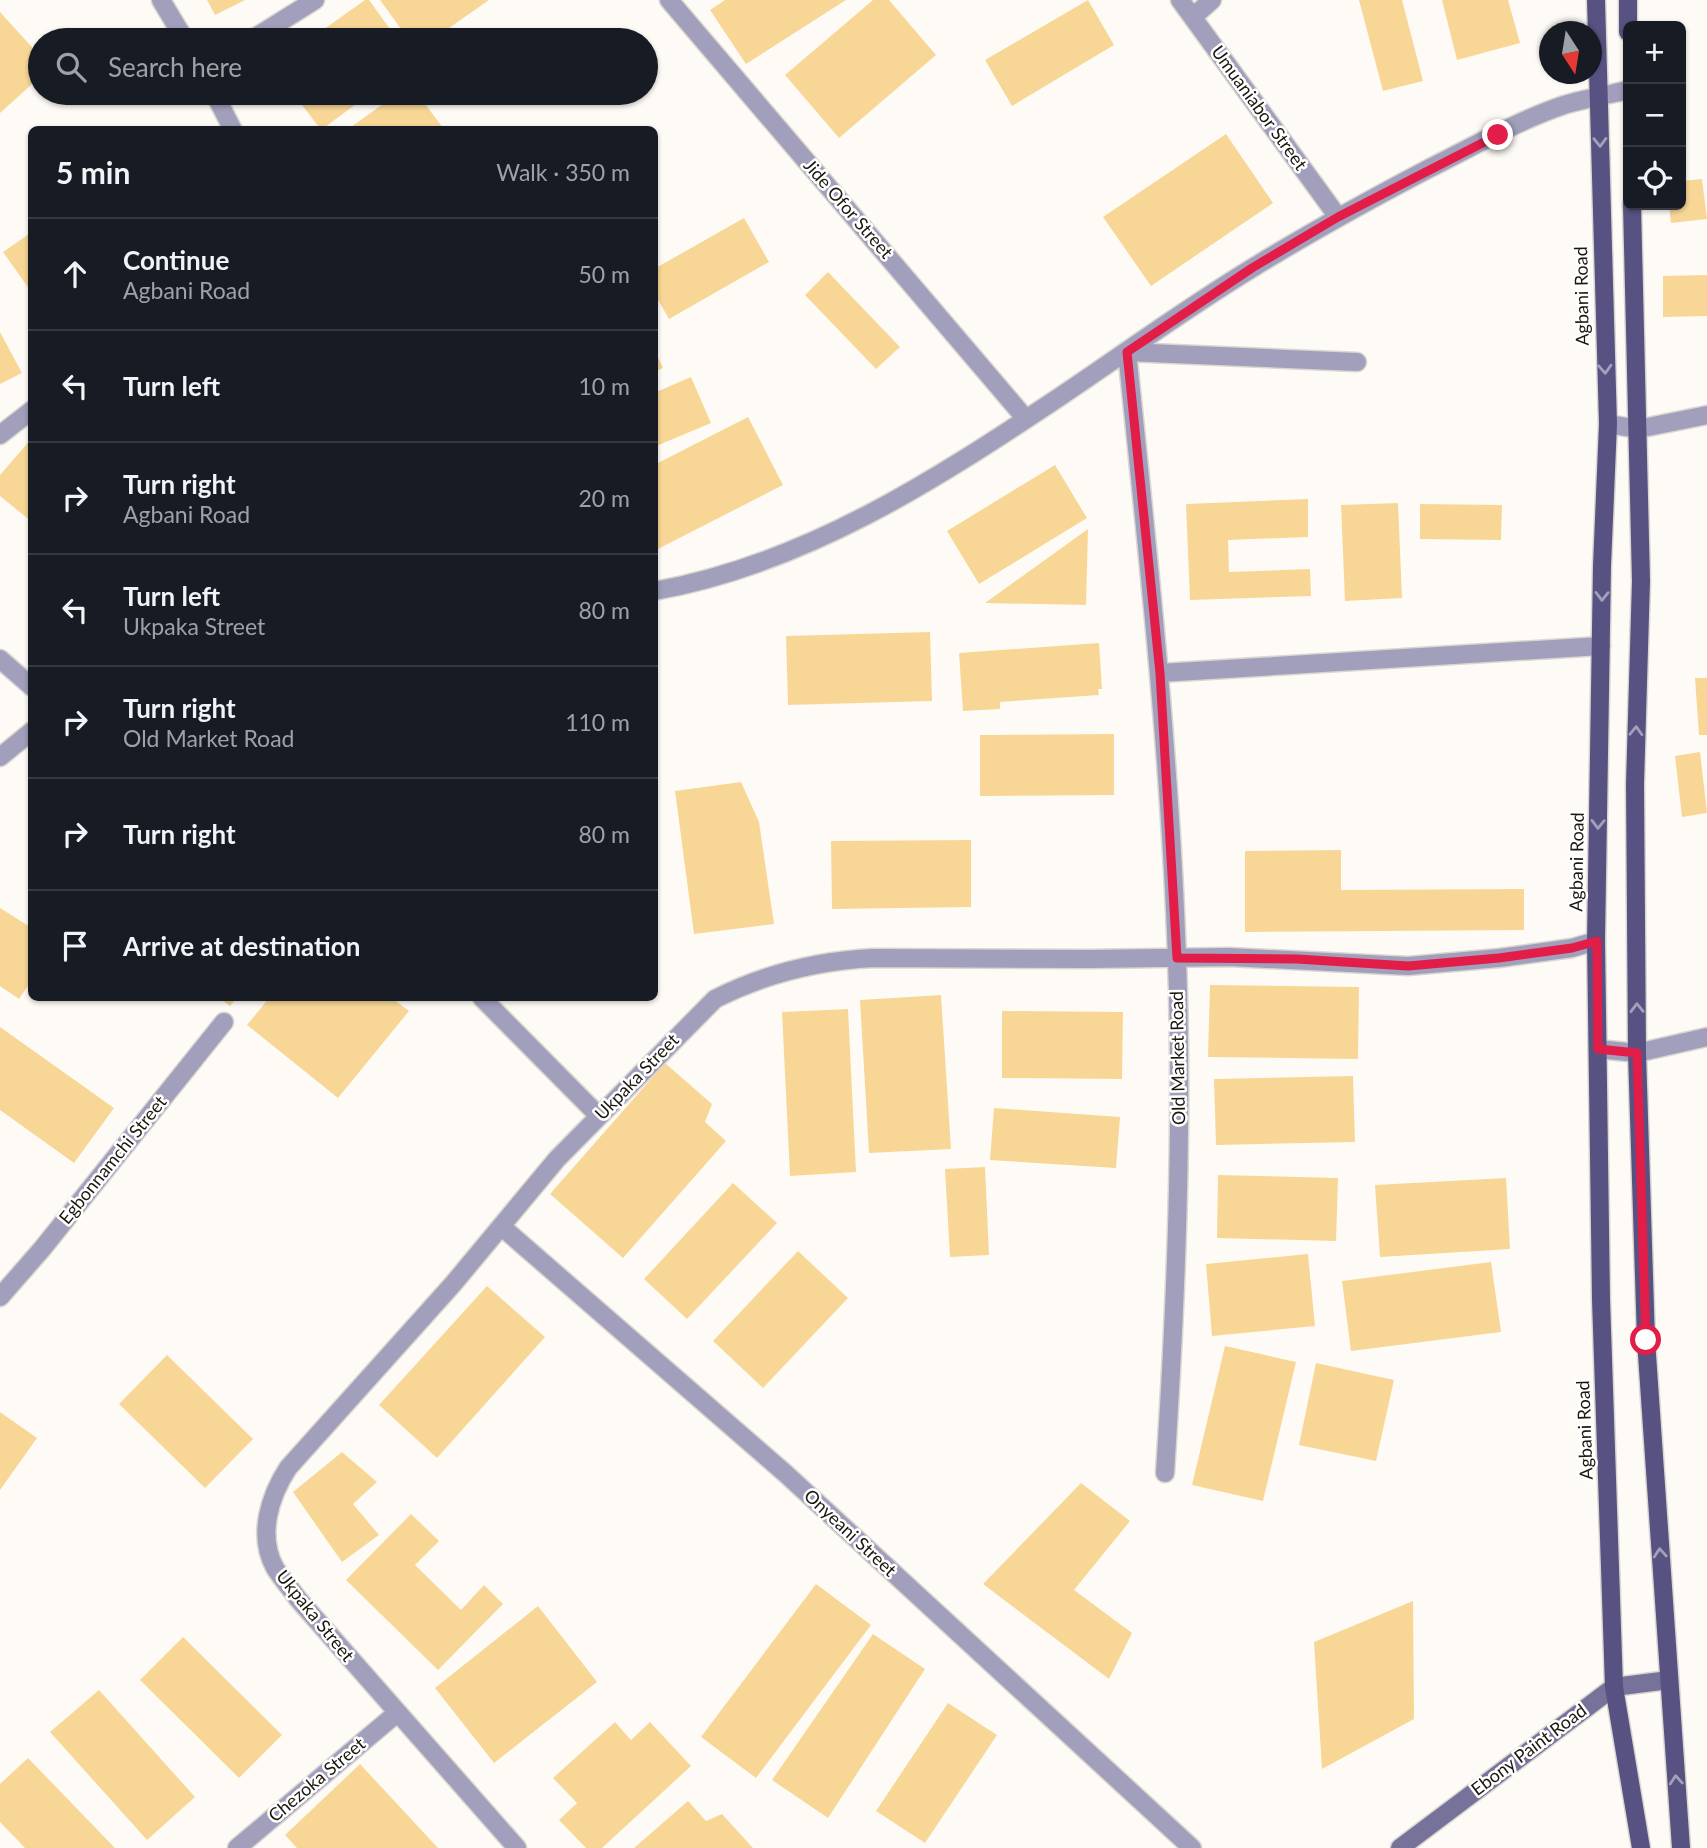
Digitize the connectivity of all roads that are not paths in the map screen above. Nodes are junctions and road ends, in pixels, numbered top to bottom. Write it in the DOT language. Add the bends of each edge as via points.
graph roads {
  1 [pos="161,0"];
  2 [pos="315,0"];
  3 [pos="669,0"];
  4 [pos="1180,0"];
  5 [pos="1212,0"];
  6 [pos="1596,0"];
  7 [pos="1628,0"];
  8 [pos="1193,18"];
  9 [pos="1628,21"];
  10 [pos="178,28"];
  11 [pos="270,28"];
  12 [pos="1623,91"];
  13 [pos="1598,97"];
  14 [pos="220,105"];
  15 [pos="231,126"];
  16 [pos="1632,210"];
  17 [pos="1338,217"];
  18 [pos="1127,352"];
  19 [pos="1357,362"];
  20 [pos="28,413"];
  21 [pos="1707,415"];
  22 [pos="1027,419"];
  23 [pos="1608,424"];
  24 [pos="1638,429"];
  25 [pos="0,435"];
  26 [pos="658,590"];
  27 [pos="1601,646"];
  28 [pos="0,659"];
  29 [pos="1160,673"];
  30 [pos="28,684"];
  31 [pos="28,734"];
  32 [pos="0,757"];
  33 [pos="1597,941"];
  34 [pos="1177,958"];
  35 [pos="485,1001"];
  36 [pos="224,1022"];
  37 [pos="1707,1037"];
  38 [pos="1598,1049"];
  39 [pos="1637,1053"];
  40 [pos="599,1116"];
  41 [pos="502,1227"];
  42 [pos="0,1297"];
  43 [pos="1165,1473"];
  44 [pos="1669,1680"];
  45 [pos="1614,1687"];
  46 [pos="397,1713"];
  47 [pos="237,1848"];
  48 [pos="517,1848"];
  49 [pos="1192,1848"];
  50 [pos="1399,1848"];
  51 [pos="1641,1848"];
  52 [pos="1681,1848"];
  1 -- 10 [label="street"];
  2 -- 11 [label="street"];
  3 -- 22 [label="street, Jide Ofor Street"];
  4 -- 8 [label="street, Umuaniabor Street"];
  5 -- 8 [label="street"];
  6 -- 13 [label="main road, Agbani Road"];
  7 -- 9 [label="main road"];
  8 -- 17 [label="street, Umuaniabor Street"];
  12 -- 13 [label="street"];
  13 -- 17 [label="street" via="1531,119"];
  13 -- 23 [label="main road, Agbani Road, one-way"];
  14 -- 15 [label="street"];
  16 -- 24 [label="main road"];
  17 -- 18 [label="street"];
  18 -- 19 [label="street"];
  18 -- 22 [label="street"];
  18 -- 29 [label="street, Old Market Road"];
  20 -- 25 [label="street"];
  21 -- 24 [label="street"];
  22 -- 26 [label="street" via="953,468 832,534 757,564"];
  23 -- 24 [label="street"];
  23 -- 27 [label="main road, Agbani Road, one-way"];
  39 -- 24 [label="main road, one-way"];
  27 -- 29 [label="street"];
  27 -- 33 [label="main road, Agbani Road, one-way"];
  28 -- 30 [label="street"];
  29 -- 34 [label="street, Old Market Road"];
  31 -- 32 [label="street"];
  33 -- 34 [label="street, Ukpaka Street" via="1499,958 1408,966"];
  33 -- 38 [label="main road, Agbani Road"];
  34 -- 40 [label="street, Ukpaka Street" via="873,957 781,971 715,999"];
  34 -- 43 [label="street, Old Market Road" via="1180,1093 1174,1345"];
  35 -- 40 [label="street"];
  36 -- 42 [label="street, Egbonnamchi Street"];
  37 -- 39 [label="street"];
  38 -- 39 [label="street"];
  38 -- 45 [label="main road, Agbani Road"];
  44 -- 39 [label="main road, one-way" via="1646,1340"];
  40 -- 41 [label="street, Ukpaka Street"];
  41 -- 46 [label="street, Ukpaka Street" via="288,1468 271,1502 268,1550 275,1567"];
  41 -- 49 [label="street, Onyeani Street" via="786,1474"];
  44 -- 45 [label="street, Ebony Paint Road"];
  52 -- 44 [label="main road, one-way"];
  45 -- 50 [label="street, Ebony Paint Road"];
  45 -- 51 [label="main road, Agbani Road"];
  46 -- 47 [label="street, Chezoka Street"];
  46 -- 48 [label="street, Ukpaka Street"];
}
